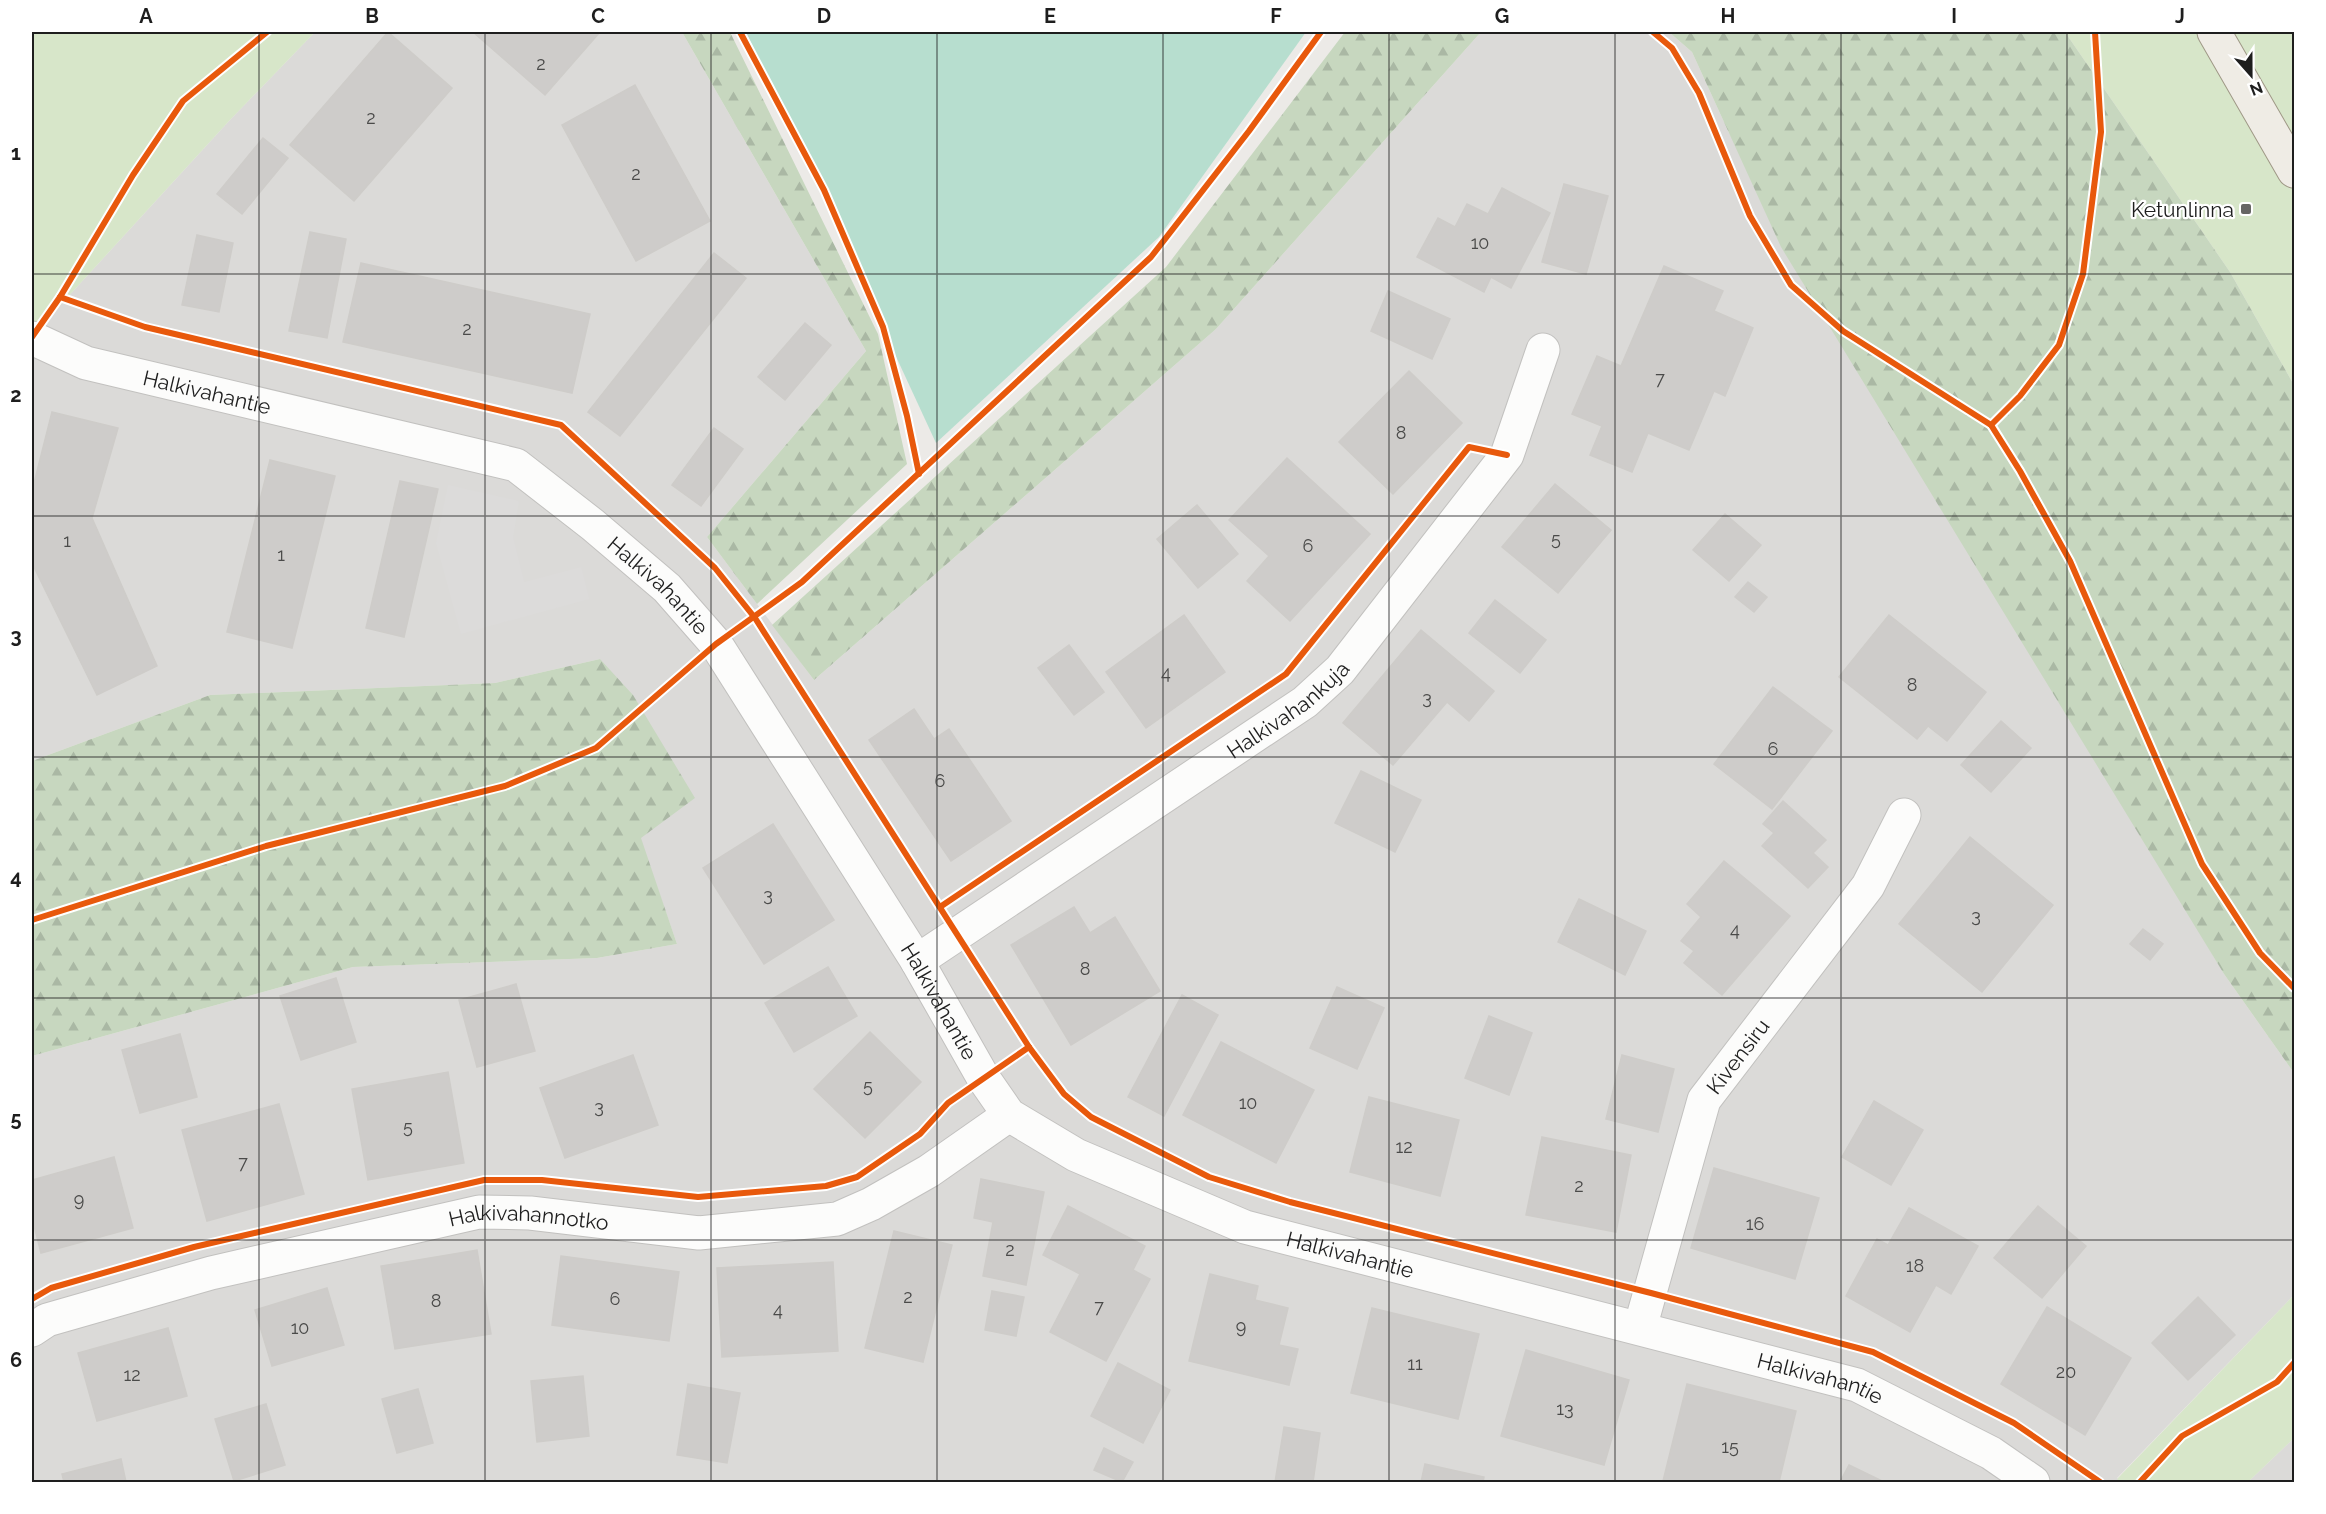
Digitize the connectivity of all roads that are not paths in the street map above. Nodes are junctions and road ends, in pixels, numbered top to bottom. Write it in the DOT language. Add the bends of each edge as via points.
graph roads {
  1 [pos="2214,32"];
  2 [pos="2295,171"];
  3 [pos="32,338"];
  4 [pos="1543,350"];
  5 [pos="1904,815"];
  6 [pos="917,961"];
  7 [pos="1009,1115"];
  8 [pos="1640,1328"];
  9 [pos="32,1330"];
  10 [pos="2032,1482"];
  1 -- 2 [label="main road"];
  3 -- 6 [label="street, Halkivahantie" via="86,363 516,465 667,588 716,644"];
  4 -- 6 [label="street, Halkivahankuja" via="1508,455 1340,670 1305,702"];
  5 -- 8 [label="street, Kivensiru" via="1868,886 1704,1100"];
  6 -- 7 [label="street, Halkivahantie"];
  7 -- 8 [label="street, Halkivahantie" via="1076,1155 1245,1227"];
  7 -- 9 [label="street, Halkivahannotko" via="929,1171 837,1219 699,1233 530,1213 479,1212 211,1273 46,1320"];
  8 -- 10 [label="street, Halkivahantie" via="1857,1385 1991,1453"];
}
